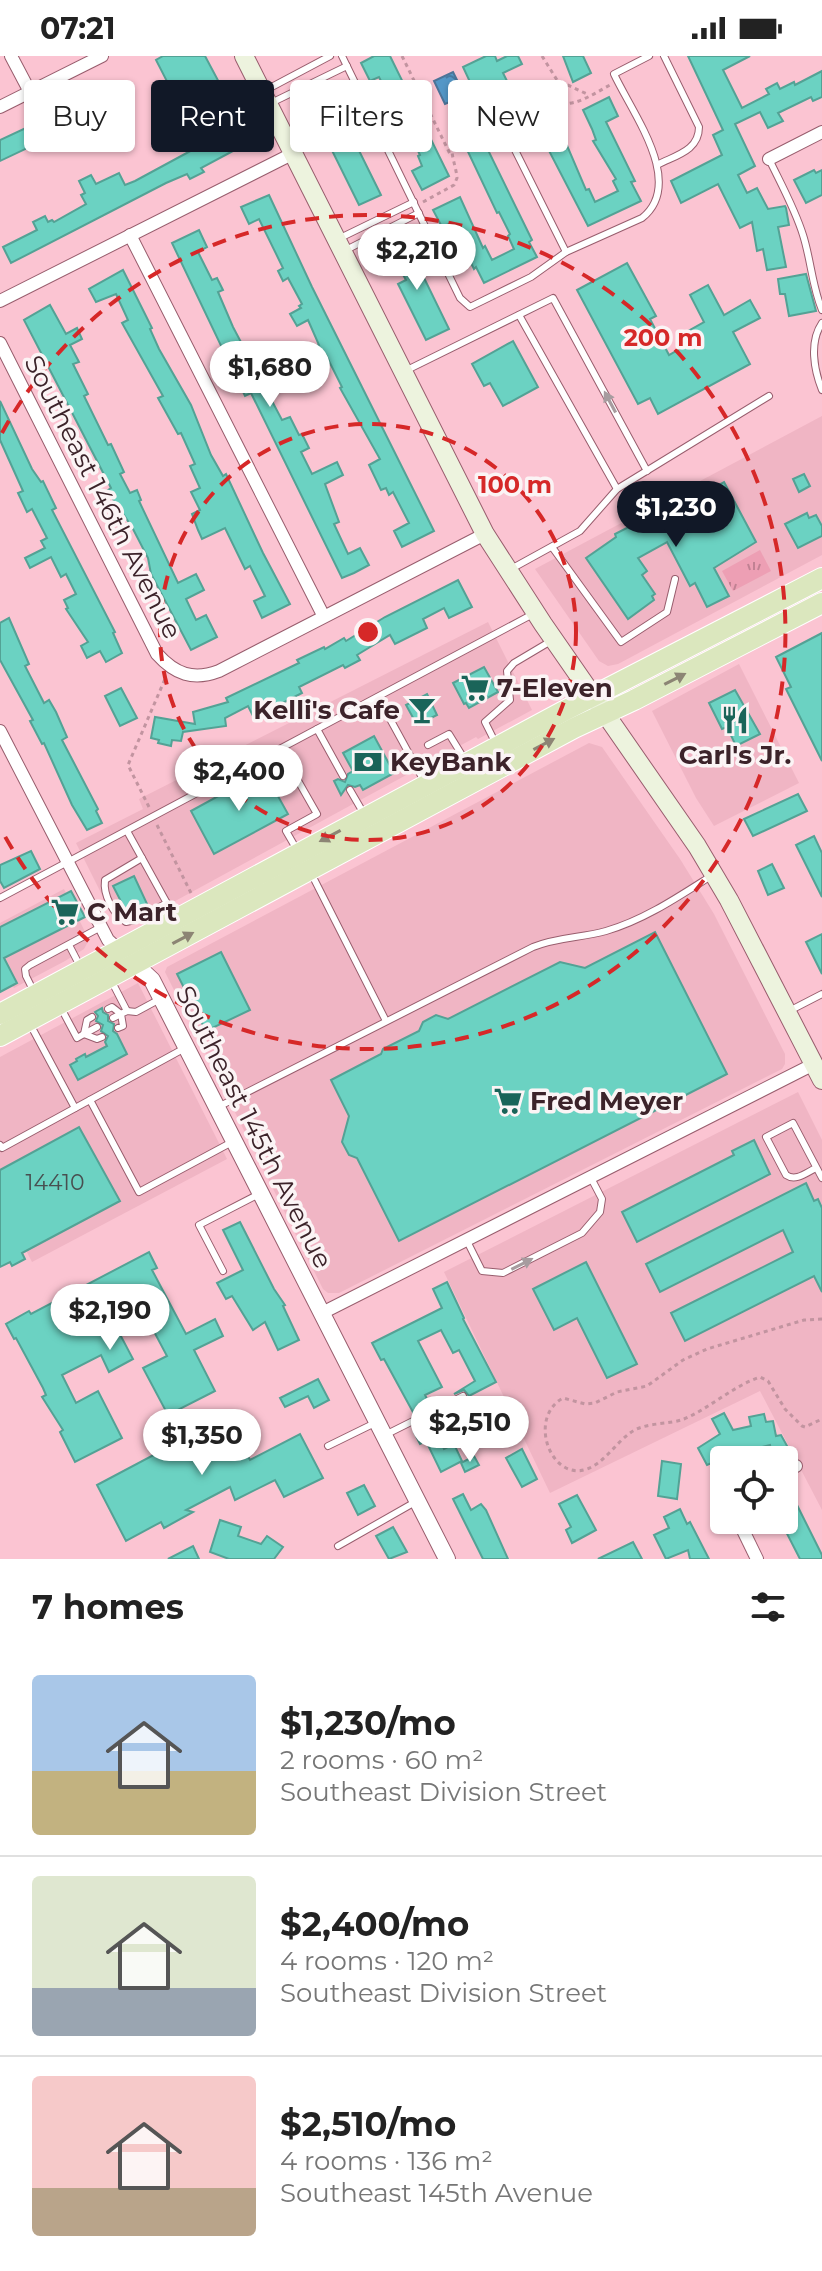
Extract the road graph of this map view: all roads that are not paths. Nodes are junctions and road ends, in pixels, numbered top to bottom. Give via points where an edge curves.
1 (11, 56) edge
2 (102, 56) edge
3 (244, 56) edge
4 (330, 56) edge
5 (342, 56) edge
6 (649, 56) edge
7 (664, 56) edge
8 (347, 66) junction
9 (54, 80) edge
10 (255, 80) edge
11 (24, 81) edge
12 (274, 92) edge
13 (274, 94) edge
14 (24, 95) edge
15 (0, 107) edge
16 (274, 118) edge
17 (822, 132) edge
18 (516, 152) edge
19 (292, 154) junction
20 (769, 159) joint
21 (659, 164) junction
22 (414, 202) junction
23 (419, 213) junction
24 (130, 235) junction
25 (338, 247) junction
26 (566, 252) junction
27 (0, 301) edge
28 (822, 310) edge
29 (519, 315) junction
30 (822, 323) edge
31 (0, 343) edge
32 (402, 372) junction
33 (822, 390) edge
34 (769, 396) dead end
35 (647, 471) junction
36 (617, 489) junction
37 (485, 534) junction
38 (552, 547) junction
39 (508, 571) junction
40 (822, 578) edge
41 (675, 579) dead end
42 (822, 603) edge
43 (536, 612) junction
44 (323, 615) junction
45 (554, 639) junction
46 (378, 697) junction
47 (600, 705) junction
48 (317, 729) junction
49 (0, 731) edge
50 (428, 745) dead end
51 (498, 747) junction
52 (280, 749) junction
53 (466, 764) junction
54 (343, 776) dead end
55 (426, 785) junction
56 (350, 790) dead end
57 (366, 817) junction
58 (127, 831) junction
59 (142, 858) junction
60 (304, 861) junction
61 (68, 863) junction
62 (714, 874) junction
63 (0, 898) edge
64 (171, 911) junction
65 (101, 927) junction
66 (69, 945) junction
67 (119, 950) junction
68 (135, 964) junction
69 (82, 970) junction
70 (109, 977) junction
71 (822, 994) edge
72 (35, 995) junction
73 (161, 999) junction
74 (59, 1005) junction
75 (108, 1009) dead end
76 (124, 1012) junction
77 (787, 1012) junction
78 (0, 1014) edge
79 (92, 1017) dead end
80 (113, 1018) dead end
81 (28, 1021) junction
82 (386, 1021) junction
83 (97, 1027) dead end
84 (118, 1028) dead end
85 (84, 1034) junction
86 (0, 1036) edge
87 (102, 1037) dead end
88 (186, 1047) junction
89 (818, 1072) edge
90 (90, 1100) junction
91 (75, 1108) junction
92 (217, 1108) junction
93 (234, 1141) junction
94 (0, 1145) edge
95 (816, 1168) junction
96 (591, 1178) junction
97 (822, 1178) edge
98 (261, 1193) junction
99 (466, 1239) junction
100 (223, 1271) dead end
101 (322, 1313) junction
102 (463, 1396) dead end
103 (380, 1429) junction
104 (328, 1446) dead end
105 (417, 1501) junction
106 (745, 1534) edge
107 (338, 1546) dead end
108 (447, 1559) edge
109 (757, 1559) edge

1 - 11 street
2 - 9 street
3 - 10 main road
4 - 12 lane
5 - 8 lane
6 - 21 lane via 614,74
7 - 21 lane via 699,127 699,138
8 - 13 lane
8 - 22 lane
14 - 15 street
16 - 19 main road
17 - 20 street
18 - 26 lane
19 - 24 street
19 - 25 main road
20 - 28 lane via 799,223
21 - 26 lane via 660,193 648,213
22 - 23 lane
22 - 25 lane
23 - 25 lane
23 - 26 lane via 460,298 470,307 531,277
24 - 27 street
24 - 44 street
25 - 32 main road
29 - 32 lane
35 -> 29 lane via 553,298
29 - 36 lane
30 - 33 lane via 814,360
31 - 44 street, Southeast 146th Avenue via 157,654 170,668 204,676
32 - 37 main road
34 - 35 lane
35 - 36 lane
36 - 38 lane via 580,531
37 - 39 main road
37 - 44 street
38 - 39 lane
38 - 41 lane via 621,642 667,612
39 - 43 main road
40 - 47 main road
47 -> 42 main road
43 - 45 main road
43 - 46 lane
45 - 47 main road
45 - 51 lane via 507,671 510,700 485,722
46 - 48 lane
46 - 55 lane
47 - 51 main road
60 -> 47 main road
47 - 62 main road
48 - 52 lane
48 - 54 lane
49 - 61 street, Southeast 145th Avenue
50 - 53 lane via 449,734
51 - 53 main road
52 - 58 lane
52 - 60 lane via 317,814 286,831
53 - 55 main road
55 - 57 main road
56 - 57 lane
57 -> 60 main road
58 - 59 lane
58 - 61 lane
59 - 64 lane
59 - 64 lane via 105,880 104,890 126,922
60 - 64 main road via 198,907
68 -> 60 main road
60 - 82 lane
61 - 63 lane
61 - 65 street, Southeast 145th Avenue
62 - 77 main road
62 - 82 lane via 626,924 533,947
64 - 67 main road
65 - 66 lane
65 - 67 street, Southeast 145th Avenue
66 - 69 lane
66 - 72 lane via 25,969
67 - 68 street, Southeast 145th Avenue
67 - 69 main road
68 - 70 main road
68 - 73 street, Southeast 145th Avenue via 152,980
69 - 72 main road
70 - 74 main road
70 - 76 lane
71 - 77 lane
72 - 78 main road
73 - 76 lane
73 - 88 street, Southeast 145th Avenue
74 - 81 main road
74 - 85 lane via 77,1038
75 - 76 lane
76 - 80 lane
76 - 84 lane
77 - 89 main road
79 - 85 lane
81 - 86 main road
81 - 91 lane
82 - 92 lane
83 - 85 lane
85 - 87 lane
88 - 90 lane
88 - 92 street, Southeast 145th Avenue
89 - 96 street
90 - 91 lane
90 - 93 lane via 139,1192
91 - 94 lane
92 - 93 street, Southeast 145th Avenue
93 - 98 street, Southeast 145th Avenue
95 - 95 lane via 793,1123 766,1137 790,1178
95 - 97 lane
96 - 99 street
99 -> 96 lane via 482,1271 503,1273 593,1223 602,1199
98 - 100 lane via 199,1225
98 - 101 street, Southeast 145th Avenue
99 - 101 street
101 - 103 street, Southeast 145th Avenue
102 - 103 lane
103 - 104 lane
103 - 105 street, Southeast 145th Avenue
105 - 107 lane
105 - 108 street, Southeast 145th Avenue
106 - 109 street

